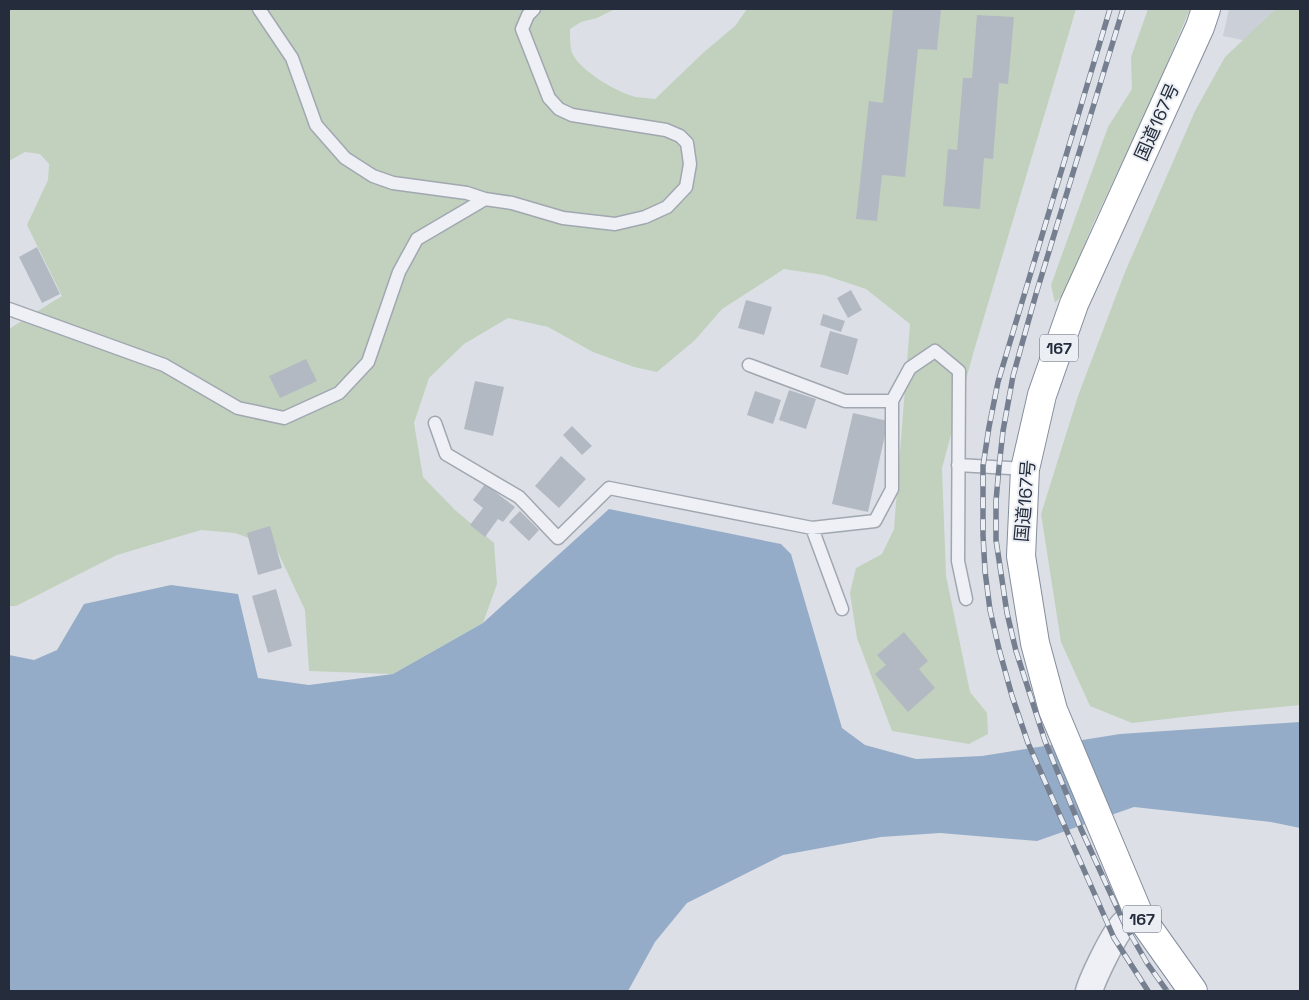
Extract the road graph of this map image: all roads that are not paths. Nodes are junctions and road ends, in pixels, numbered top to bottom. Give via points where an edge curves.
1 (259, 9) edge
2 (534, 9) edge
3 (1206, 9) edge
4 (485, 199) junction
5 (9, 309) edge
6 (748, 365) dead end
7 (892, 401) junction
8 (435, 423) dead end
9 (958, 465) junction
10 (1025, 468) junction
11 (812, 528) junction
12 (966, 598) dead end
13 (842, 609) dead end
14 (1139, 915) junction
15 (1089, 991) edge
16 (1192, 991) edge

1 - 4 lane via 292,58 316,125 345,158 373,176 393,183 467,193
2 - 4 lane via 522,30 549,98 558,109 572,115 666,130 680,136 687,143 690,164 686,187 667,207 645,217 615,224 563,218 512,203
3 - 10 highway, 国道167号 / 167 via 1074,304 1042,395
4 - 5 lane via 417,239 399,272 368,362 339,393 284,418 238,408 164,365
6 - 7 lane via 845,401
7 - 9 lane via 910,368 935,351 959,371
7 - 11 lane via 892,489 875,521
8 - 11 lane via 446,454 519,498 558,538 609,488
9 - 10 lane
9 - 12 lane via 958,561
10 - 14 highway, 国道167号 / 167 via 1021,556 1035,643 1053,710
11 - 13 lane
14 - 15 street via 1124,924 1114,938
14 - 16 highway, 国道167号 / 167

